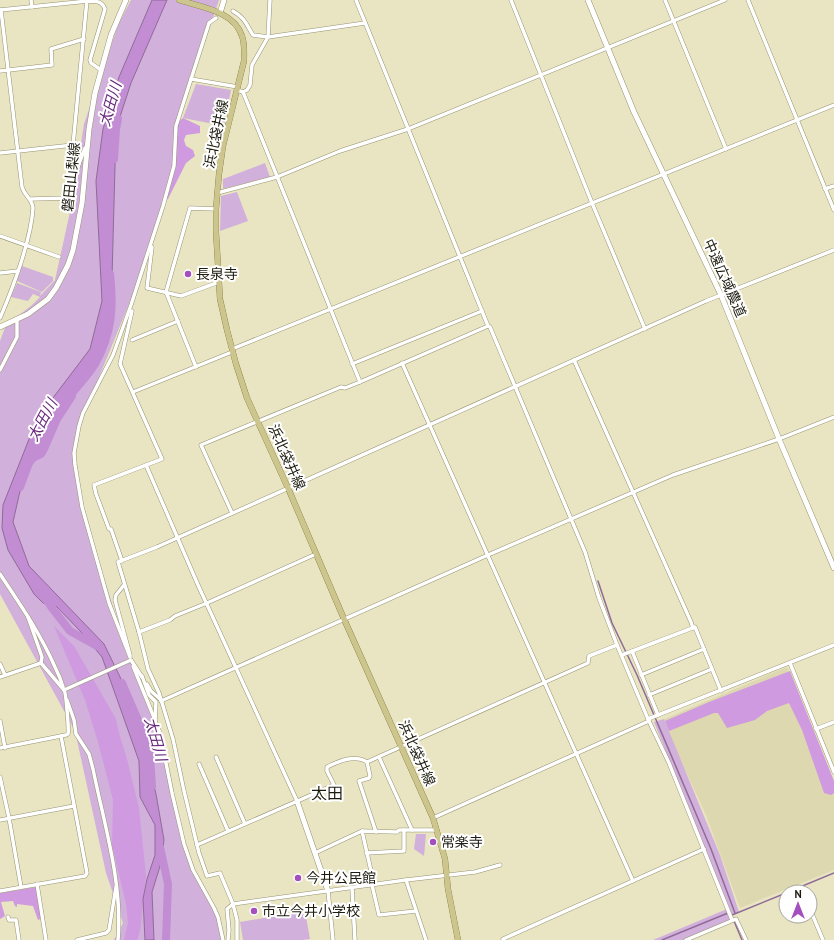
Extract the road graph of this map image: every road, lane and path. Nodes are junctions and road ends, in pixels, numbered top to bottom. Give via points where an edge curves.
1 (31, 0) edge
2 (88, 0) edge
3 (126, 0) edge
4 (179, 0) edge
5 (224, 0) edge
6 (270, 0) edge
7 (356, 0) edge
8 (511, 0) edge
9 (588, 0) edge
10 (666, 0) edge
11 (725, 0) edge
12 (748, 0) edge
13 (32, 7) junction
14 (1, 10) edge
15 (233, 11) dead end
16 (220, 13) junction
17 (216, 18) dead end
18 (674, 21) junction
19 (365, 23) junction
20 (268, 36) junction
21 (84, 39) junction
22 (608, 48) junction
23 (7, 70) junction
24 (101, 70) junction
25 (0, 71) edge
26 (540, 75) junction
27 (191, 78) junction
28 (239, 90) junction
29 (834, 105) edge
30 (797, 120) junction
31 (408, 129) junction
32 (87, 143) junction
33 (726, 149) junction
34 (17, 151) junction
35 (0, 153) edge
36 (664, 174) junction
37 (277, 177) junction
38 (834, 186) edge
39 (826, 189) junction
40 (217, 193) junction
41 (30, 199) junction
42 (592, 203) junction
43 (216, 209) junction
44 (834, 210) edge
45 (0, 236) edge
46 (153, 238) junction
47 (26, 245) junction
48 (834, 250) edge
49 (460, 256) junction
50 (60, 257) dead end
51 (18, 271) junction
52 (0, 273) edge
53 (219, 282) junction
54 (166, 292) junction
55 (721, 295) junction
56 (0, 306) edge
57 (131, 306) junction
58 (5, 307) junction
59 (330, 309) junction
60 (482, 311) junction
61 (0, 318) edge
62 (17, 320) junction
63 (178, 321) junction
64 (488, 326) junction
65 (0, 328) edge
66 (645, 329) junction
67 (132, 340) dead end
68 (232, 350) junction
69 (574, 360) junction
70 (402, 363) junction
71 (352, 364) junction
72 (196, 366) junction
73 (0, 370) edge
74 (360, 382) junction
75 (514, 386) junction
76 (133, 392) junction
77 (834, 417) edge
78 (258, 422) junction
79 (430, 424) junction
80 (779, 439) junction
81 (146, 465) junction
82 (288, 488) junction
83 (633, 492) junction
84 (232, 513) junction
85 (571, 519) junction
86 (178, 536) junction
87 (316, 554) junction
88 (488, 555) junction
89 (122, 561) junction
90 (834, 566) edge
91 (0, 574) edge
92 (124, 585) junction
93 (207, 603) junction
94 (28, 616) junction
95 (344, 619) junction
96 (693, 628) junction
97 (139, 632) junction
98 (834, 644) edge
99 (617, 646) junction
100 (704, 649) junction
101 (632, 651) junction
102 (622, 655) junction
103 (130, 661) junction
104 (41, 663) junction
105 (790, 663) junction
106 (0, 664) edge
107 (236, 668) junction
108 (712, 669) junction
109 (5, 675) junction
110 (641, 675) junction
111 (142, 676) junction
112 (0, 677) edge
113 (545, 682) junction
114 (64, 688) junction
115 (721, 691) junction
116 (649, 695) junction
117 (67, 700) junction
118 (162, 701) junction
119 (658, 715) junction
120 (649, 720) junction
121 (0, 721) edge
122 (155, 721) junction
123 (834, 722) edge
124 (816, 729) junction
125 (62, 736) junction
126 (401, 747) junction
127 (0, 748) edge
128 (5, 748) junction
129 (577, 754) junction
130 (216, 757) dead end
131 (379, 757) junction
132 (367, 762) junction
133 (199, 764) dead end
134 (834, 772) edge
135 (0, 777) edge
136 (297, 801) junction
137 (74, 806) junction
138 (9, 818) junction
139 (433, 818) junction
140 (0, 820) edge
141 (245, 824) junction
142 (404, 830) junction
143 (412, 830) junction
144 (437, 830) junction
145 (228, 831) junction
146 (362, 832) junction
147 (376, 832) junction
148 (197, 845) junction
149 (704, 850) junction
150 (315, 853) junction
151 (366, 853) junction
152 (500, 865) dead end
153 (446, 875) junction
154 (406, 880) junction
155 (633, 881) junction
156 (37, 884) junction
157 (373, 885) junction
158 (21, 887) junction
159 (117, 887) junction
160 (352, 888) junction
161 (0, 891) edge
162 (328, 892) junction
163 (233, 904) junction
164 (416, 910) junction
165 (8, 918) dead end
166 (732, 920) junction
167 (816, 924) edge
168 (19, 940) edge
169 (46, 940) edge
170 (78, 940) edge
171 (118, 940) edge
172 (223, 940) edge
173 (228, 940) edge
174 (237, 940) edge
175 (333, 940) edge
176 (355, 940) edge
177 (426, 940) edge
178 (458, 940) edge
179 (504, 940) edge
180 (686, 940) edge
181 (746, 940) edge
182 (823, 940) edge

1 - 13 street
2 - 13 street
2 - 21 street
2 - 24 street via 98,1 105,9 90,58 91,63
3 - 24 street, 磐田山梨線 via 111,35
4 - 16 main road, 浜北袋井線
5 - 16 street
6 - 20 street
7 - 19 street
8 - 26 street
9 - 22 street, 中遠広域農道
10 - 18 street
11 - 18 street
12 - 30 street
13 - 14 street
14 - 23 street
15 - 20 street via 247,23 253,35
16 - 28 main road, 浜北袋井線 via 238,27 245,47
17 - 27 street via 209,23
18 - 22 street
18 - 33 street
19 - 20 street
19 - 31 street
20 - 28 street via 252,65 250,85 247,90
21 - 23 street via 51,49 52,65
21 - 34 street via 73,145
22 - 26 street
22 - 36 street, 中遠広域農道 via 634,112
23 - 25 street
23 - 34 street
24 - 32 street, 磐田山梨線
26 - 31 street
26 - 42 street
27 - 28 street
27 - 46 street via 176,126 174,166
28 - 37 street
28 - 40 main road, 浜北袋井線 via 223,146
29 - 30 street
30 - 33 street
30 - 39 street
31 - 37 street via 340,151
31 - 49 street
32 - 41 street via 69,198
32 - 62 street, 磐田山梨線 via 82,203 68,265 48,299
33 - 36 street
34 - 35 street
34 - 41 street via 22,187
36 - 42 street
36 - 55 street, 中遠広域農道
37 - 40 street
37 - 59 street
38 - 39 street
39 - 44 street
40 - 43 main road, 浜北袋井線
41 - 47 street via 33,214
42 - 49 street
42 - 66 street
43 - 53 main road, 浜北袋井線
43 - 54 street via 190,208
45 - 47 street
46 - 54 street via 147,288
46 - 57 street
47 - 50 street
47 - 51 street
48 - 55 street
49 - 59 street
49 - 60 street
51 - 52 street
51 - 58 street
53 - 54 street via 181,296
53 - 68 main road, 浜北袋井線 via 220,299
54 - 63 street
55 - 66 street
55 - 80 street, 中遠広域農道
56 - 58 street
57 - 76 street via 120,364
57 - 103 street via 113,355 83,413 74,453 82,507 109,603
58 - 61 street
59 - 68 street
59 - 71 street
60 - 64 street
60 - 71 street
62 - 65 street, 磐田山梨線
62 - 73 street via 17,337
63 - 67 street
63 - 72 street
64 - 70 street
64 - 75 street
66 - 69 street
68 - 72 street
68 - 78 main road, 浜北袋井線 via 247,398
69 - 75 street
69 - 83 street
70 - 74 street
70 - 79 street
71 - 74 street
72 - 76 street
74 - 78 street via 341,387
75 - 79 street
75 - 85 street
76 - 81 street via 162,458
77 - 80 street
78 - 82 main road, 浜北袋井線
78 - 84 street via 201,445
79 - 82 street
79 - 88 street
80 - 83 street via 673,475
80 - 90 street, 中遠広域農道
81 - 86 street
81 - 89 street via 94,485
82 - 84 street
82 - 87 main road, 浜北袋井線
83 - 85 street
83 - 96 street
84 - 86 street
85 - 88 street
85 - 99 street
86 - 89 street
86 - 93 street
87 - 93 street
87 - 95 main road, 浜北袋井線
88 - 95 street
88 - 113 street
89 - 92 street via 118,562
91 - 94 street
92 - 97 street
92 - 103 street via 115,600
93 - 97 street
93 - 107 street
94 - 104 street via 42,657
94 - 114 street via 50,655
95 - 107 street
95 - 126 main road, 浜北袋井線
96 - 100 street via 695,627
96 - 101 street
97 - 118 street via 148,669
98 - 105 street
99 - 102 street
99 - 113 street via 589,656 588,663
100 - 108 street
100 - 110 street
101 - 102 street
101 - 110 street
102 - 120 street
103 - 111 street
103 - 114 street
103 - 122 street
104 - 109 street
104 - 114 street
105 - 115 street
105 - 124 street
106 - 109 street
107 - 118 street
107 - 136 street
108 - 115 street
108 - 116 street
109 - 112 street
110 - 116 street
111 - 118 street via 151,692
111 - 122 street via 149,695 156,702
113 - 126 street
113 - 129 street
114 - 117 street
115 - 119 street
116 - 119 street
117 - 125 street via 69,732
117 - 159 street via 76,734 89,754
118 - 148 street
119 - 120 street
120 - 129 street
120 - 149 street
121 - 128 street
122 - 172 street via 160,733 188,857 216,912
123 - 124 street
124 - 134 street
125 - 128 street
125 - 137 street
126 - 131 street
126 - 139 main road, 浜北袋井線
127 - 128 street
129 - 139 street
129 - 155 street
130 - 141 street
131 - 132 street
131 - 143 street
132 - 136 street via 362,759 342,760 327,767 334,785
132 - 147 street via 370,776 359,781
133 - 145 street
135 - 138 street
136 - 141 street
136 - 150 street
137 - 138 street
137 - 156 street via 87,873 85,876
138 - 140 street
138 - 158 street
139 - 144 main road, 浜北袋井線
141 - 145 street
142 - 143 street
142 - 147 street
142 - 151 street via 404,851
143 - 144 street
144 - 153 main road, 浜北袋井線
145 - 148 street
146 - 147 street
146 - 150 street
146 - 151 street
148 - 163 street via 207,876 220,874
149 - 155 street
149 - 166 street
150 - 162 street
151 - 157 street
152 - 153 street via 475,872
153 - 154 street
153 - 178 main road, 浜北袋井線
154 - 157 street
154 - 164 street
155 - 179 street
156 - 158 street
156 - 169 street
157 - 160 street
157 - 164 street via 379,915
158 - 161 street
159 - 170 street via 109,930
159 - 171 street
160 - 162 street
160 - 176 street
162 - 163 street
162 - 175 street
163 - 173 street via 227,909
163 - 174 street via 237,920
164 - 177 street
165 - 168 street via 16,920
166 - 180 street
166 - 181 street via 736,918
167 - 182 street

